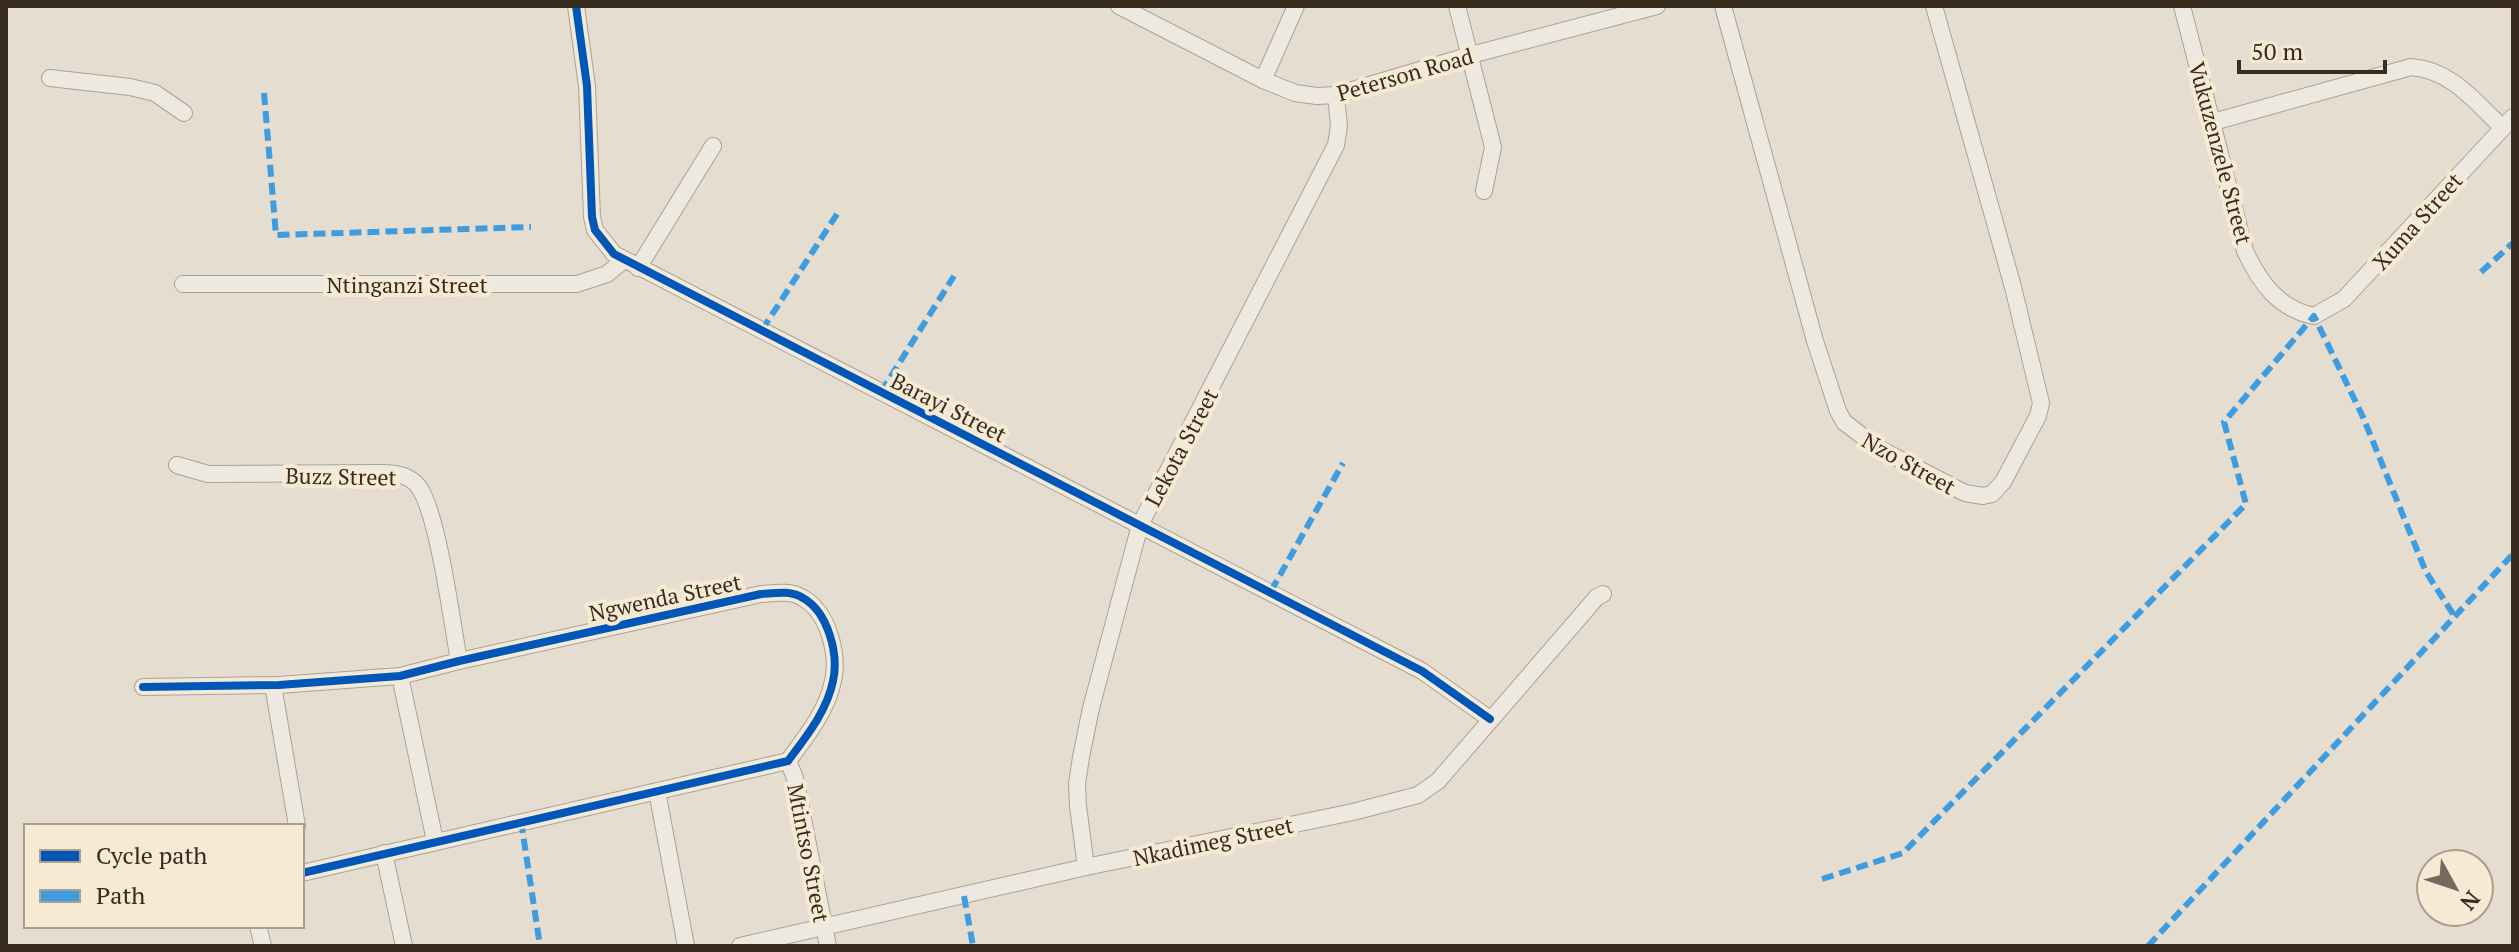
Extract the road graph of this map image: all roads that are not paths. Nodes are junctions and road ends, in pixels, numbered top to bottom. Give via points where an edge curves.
1 (576, 6) edge
2 (1119, 6) edge
3 (1296, 6) edge
4 (1457, 6) edge
5 (1657, 6) edge
6 (1723, 6) edge
7 (1934, 6) edge
8 (2182, 6) edge
9 (1471, 55) junction
10 (50, 78) dead end
11 (1263, 80) junction
12 (1336, 95) junction
13 (184, 113) dead end
14 (2213, 122) junction
15 (2508, 122) edge
16 (713, 146) dead end
17 (1484, 191) dead end
18 (631, 264) junction
19 (183, 284) dead end
20 (2314, 316) joint
21 (177, 465) dead end
22 (1140, 525) junction
23 (1603, 594) dead end
24 (459, 661) junction
25 (400, 676) junction
26 (273, 685) junction
27 (143, 687) dead end
28 (1490, 719) junction
29 (788, 761) junction
30 (657, 791) junction
31 (297, 824) edge
32 (435, 841) junction
33 (384, 853) junction
34 (1086, 867) junction
35 (304, 873) edge
36 (824, 928) junction
37 (404, 946) edge
38 (686, 946) edge
39 (740, 946) edge
40 (828, 946) edge

1 - 18 street, Barayi Street via 587,86 592,217 605,244
2 - 11 street, Peterson Road
3 - 11 street
4 - 9 street
5 - 9 street, Peterson Road
6 - 7 street, Nzo Street via 1838,411 1853,432 1878,448 1965,493 1983,496 2003,482 2041,403
8 - 14 street, Vukuzenzele Street
9 - 12 street, Peterson Road
9 - 17 street via 1493,147
10 - 13 street via 155,93
11 - 12 street, Peterson Road via 1295,93
12 - 22 street, Lekota Street via 1336,145
14 - 15 street via 2411,67 2436,70
14 - 20 street, Vukuzenzele Street via 2245,251 2257,276 2288,308
15 - 20 street, Xuma Street via 2359,285
16 - 18 street
18 - 19 street, Ntinganzi Street via 577,284
18 - 22 street, Barayi Street
21 - 24 street, Buzz Street via 208,474 385,473 410,478 429,508
22 - 28 street, Barayi Street via 1422,671
22 - 34 street, Lekota Street via 1081,757 1077,784
23 - 28 street, Nkadimeg Street
24 - 25 street, Ngwenda Street
24 - 29 street, Ngwenda Street via 788,592 805,598 827,627 834,680 811,731
25 - 26 street, Ngwenda Street
25 - 32 street
26 - 27 street, Ngwenda Street
26 - 31 street
28 - 34 street, Nkadimeg Street via 1438,781 1418,795
29 - 30 street
29 - 36 street, Mtintso Street
30 - 32 street
30 - 38 street
32 - 33 street
33 - 35 street
33 - 37 street
34 - 36 street, Nkadimeg Street
36 - 39 street, Nkadimeg Street
36 - 40 street, Mtintso Street

